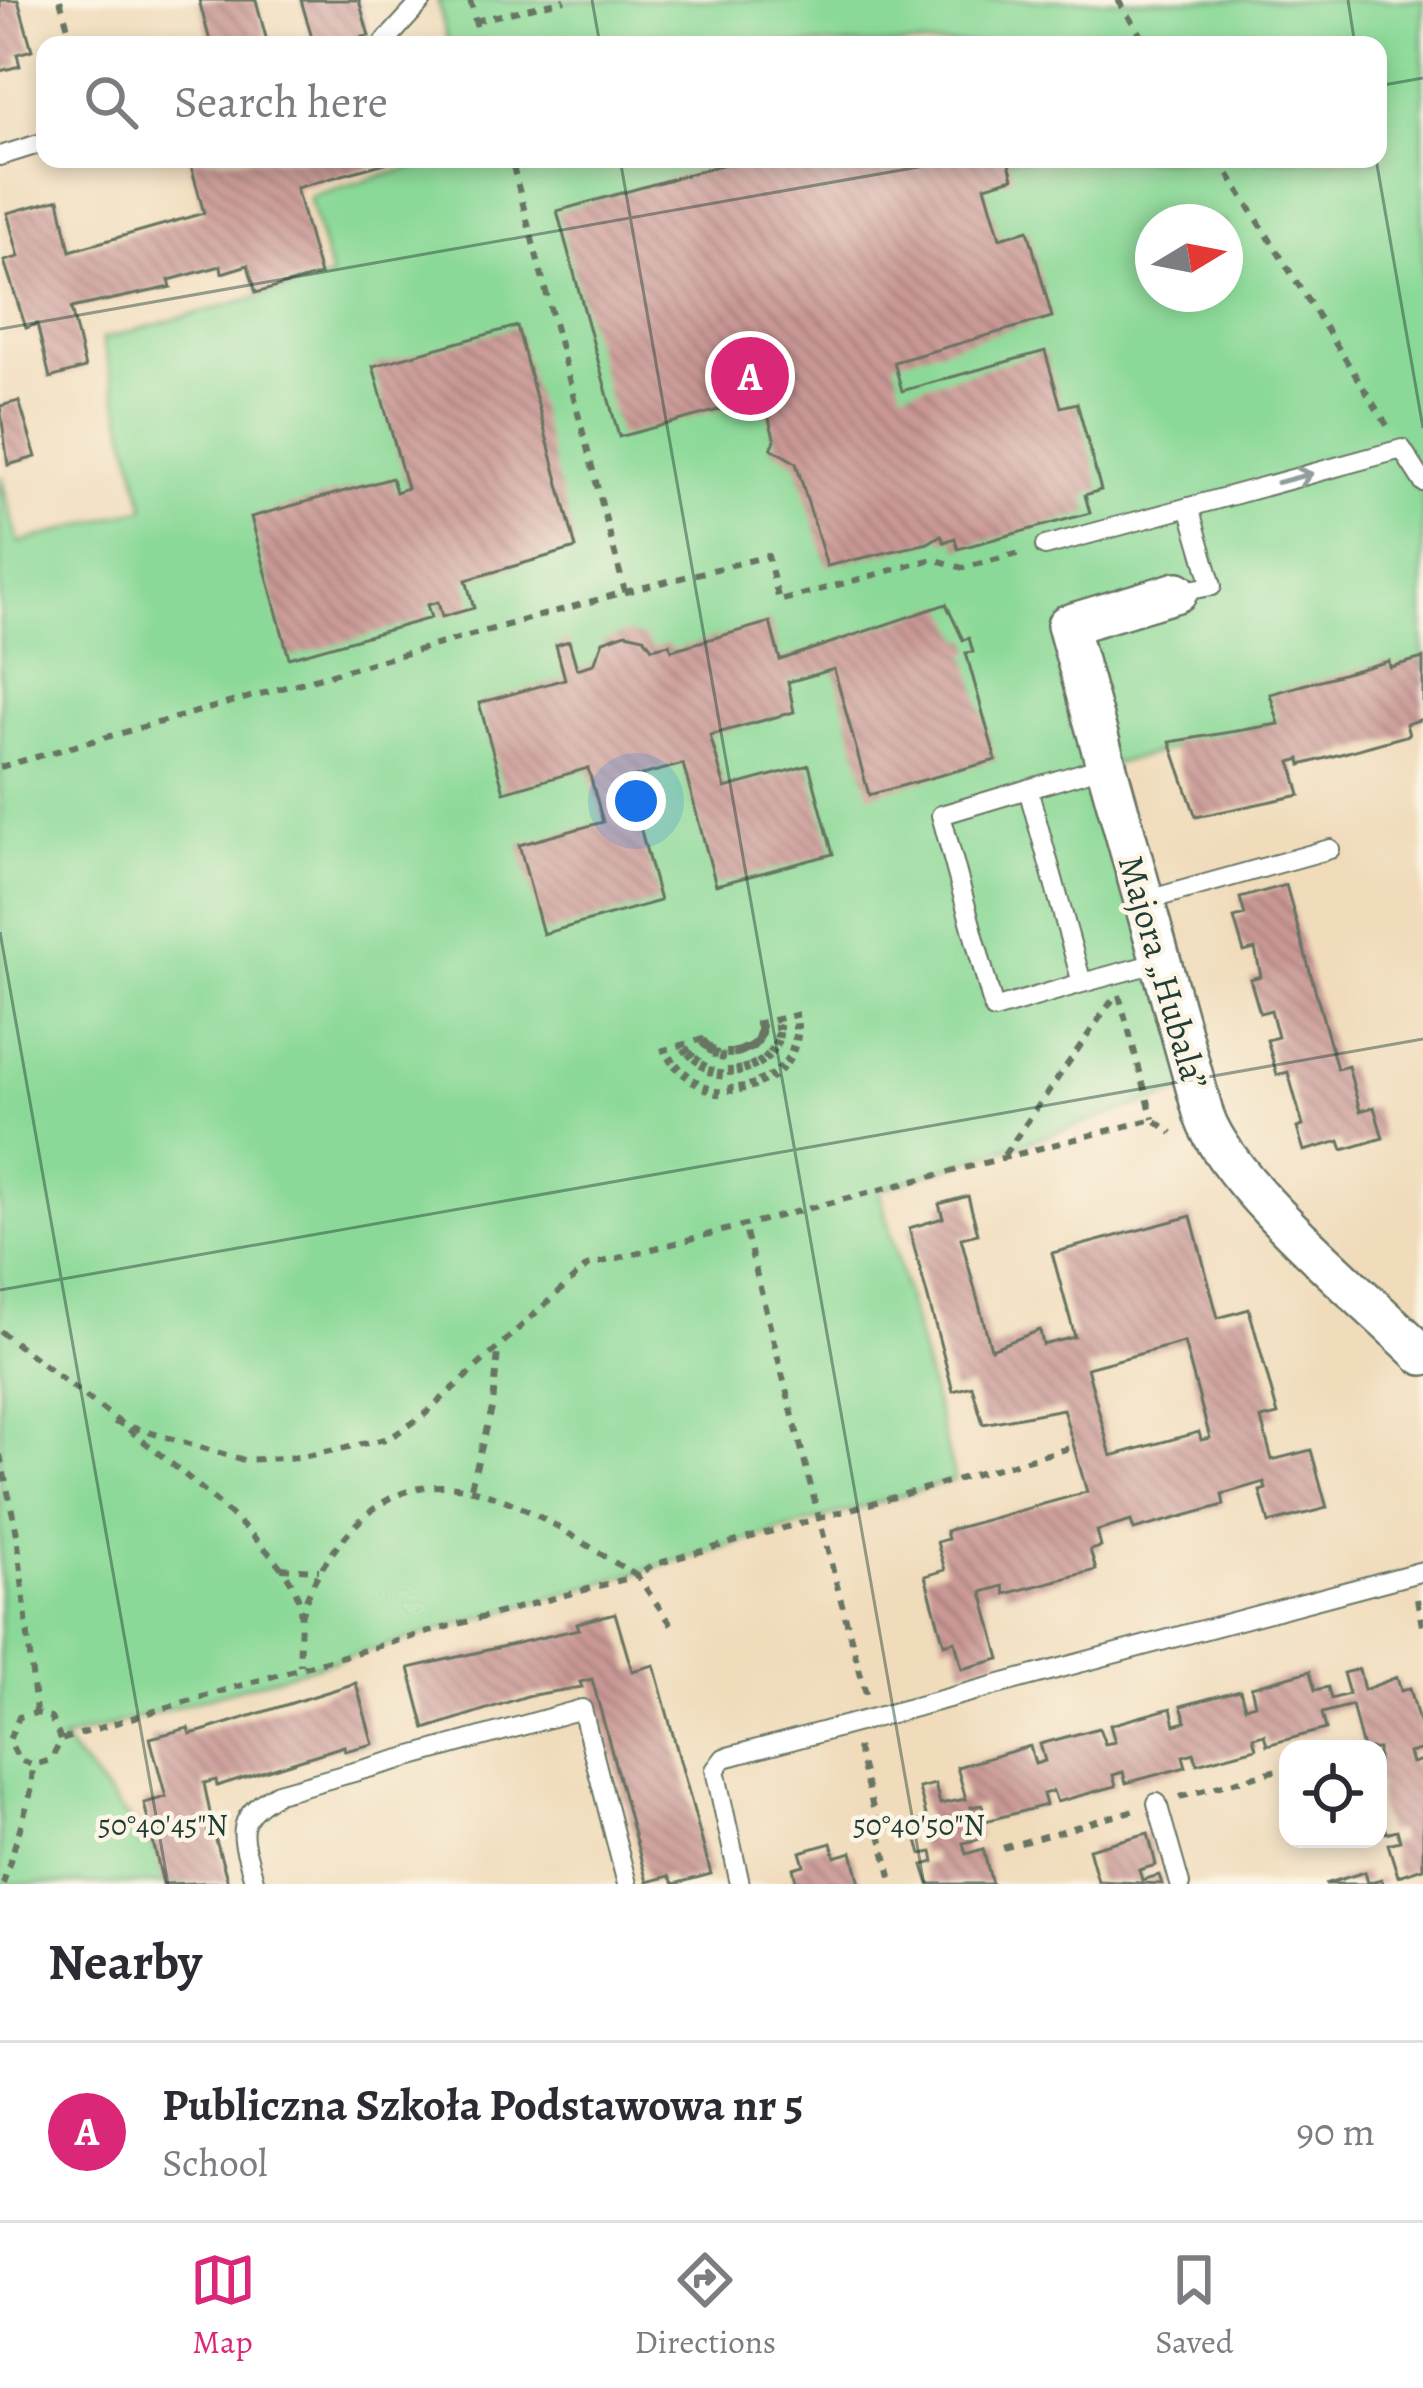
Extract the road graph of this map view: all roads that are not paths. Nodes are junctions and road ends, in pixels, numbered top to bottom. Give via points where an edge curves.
1 (423, 0) edge
2 (390, 36) edge
3 (36, 145) edge
4 (0, 156) edge
5 (1423, 482) edge
6 (1189, 507) junction
7 (1045, 546) road end
8 (1177, 592) joint
9 (1106, 766) junction
10 (1028, 789) junction
11 (1330, 849) dead end
12 (1144, 901) junction
13 (1160, 962) junction
14 (1082, 983) junction
15 (1423, 1355) edge
16 (1418, 1572) edge
17 (1157, 1803) road end
18 (255, 1884) edge
19 (627, 1884) edge
20 (740, 1884) edge
21 (1180, 1884) edge

1 - 2 lane
3 - 4 lane
6 -> 5 lane via 1402,449
6 - 7 lane
6 - 8 lane via 1212,586
8 - 9 street, Majora „Hubala” via 1067,625
9 - 10 lane
9 - 12 street, Majora „Hubala”
10 - 14 lane
10 - 14 lane via 941,815 994,1009
11 - 12 lane
12 - 13 street, Majora „Hubala”
13 - 14 lane
13 - 15 street, Majora „Hubala” via 1218,1147
16 - 20 lane via 724,1758 715,1770
17 - 21 lane
18 - 19 lane via 240,1828 278,1792 582,1709

